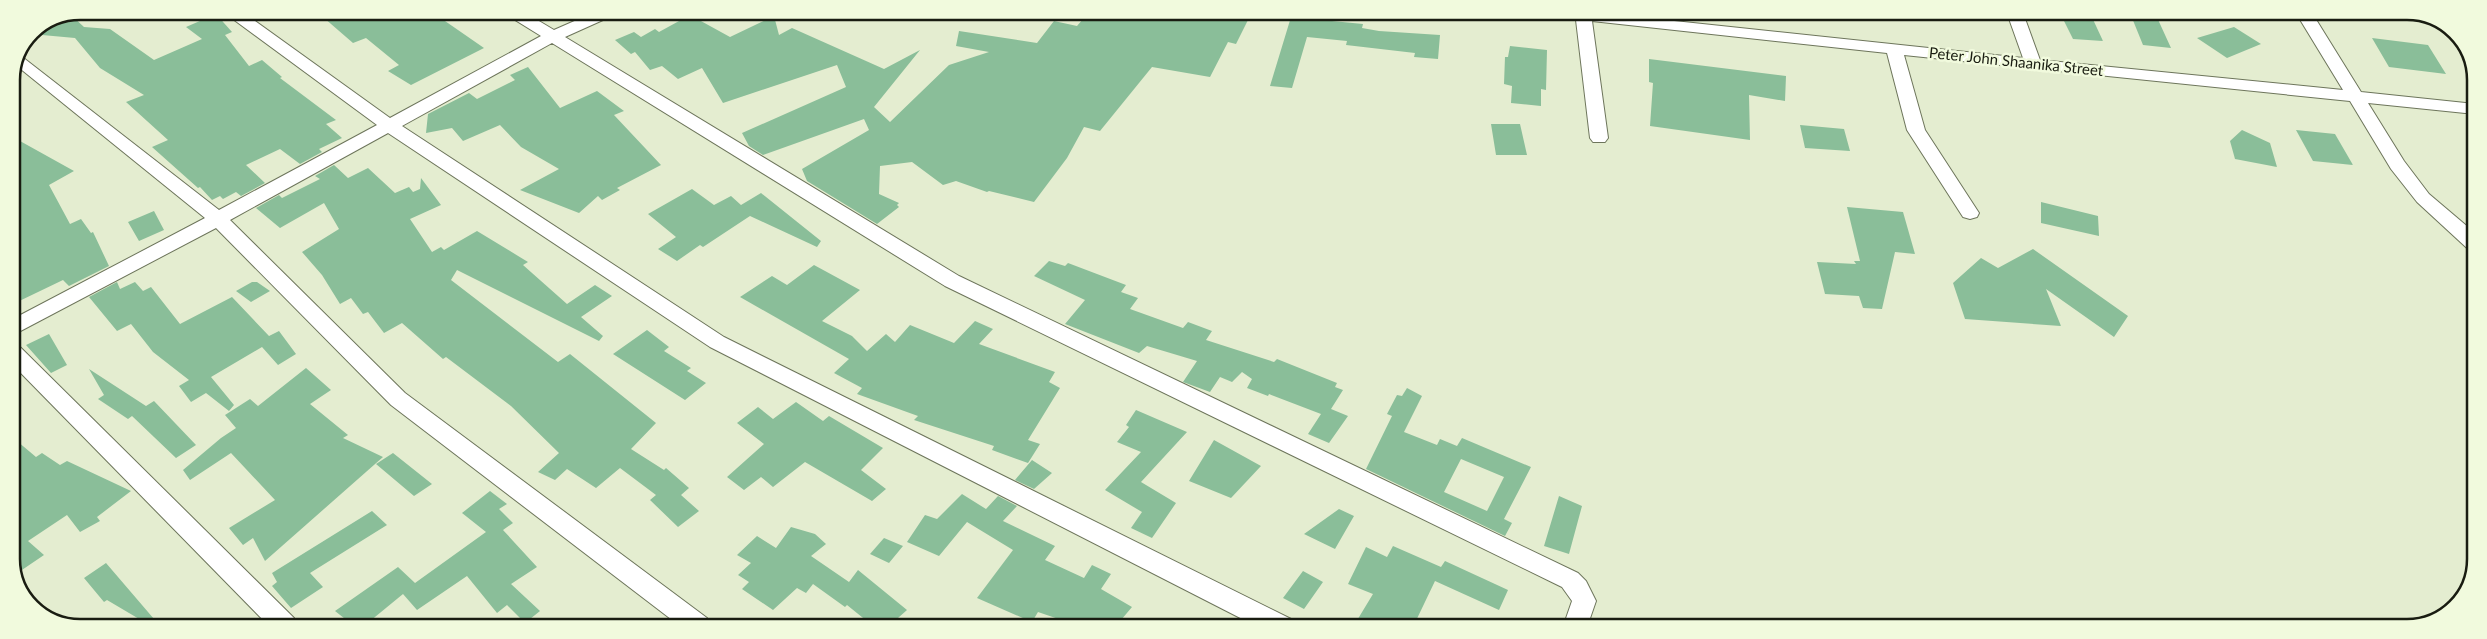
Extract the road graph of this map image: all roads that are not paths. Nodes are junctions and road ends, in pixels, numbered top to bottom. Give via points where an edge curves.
1 (242, 20) edge
2 (526, 20) edge
3 (590, 20) edge
4 (1585, 20) edge
5 (1637, 20) edge
6 (2017, 20) edge
7 (2308, 20) edge
8 (553, 36) junction
9 (1894, 49) junction
10 (23, 62) edge
11 (2033, 64) junction
12 (2352, 96) junction
13 (2467, 108) edge
14 (388, 125) junction
15 (1599, 138) dead end
16 (1970, 213) dead end
17 (218, 219) junction
18 (2467, 237) edge
19 (20, 324) edge
20 (20, 359) edge
21 (278, 619) edge
22 (689, 619) edge
23 (1266, 619) edge
24 (1578, 619) edge

1 - 14 street
2 - 8 street
3 - 8 street
4 - 15 street
5 - 9 street, Peter John Shaanika Street
6 - 11 street
7 - 12 street
8 - 14 street
8 - 24 street via 952,281 1570,580 1584,600
9 - 11 street, Peter John Shaanika Street
9 - 16 street via 1916,130
10 - 17 street
11 - 12 street, Peter John Shaanika Street
12 - 13 street, Peter John Shaanika Street
12 - 18 street via 2396,165 2423,198
14 - 17 street
14 - 23 street via 717,342
17 - 19 street
17 - 22 street via 398,399
20 - 21 street

